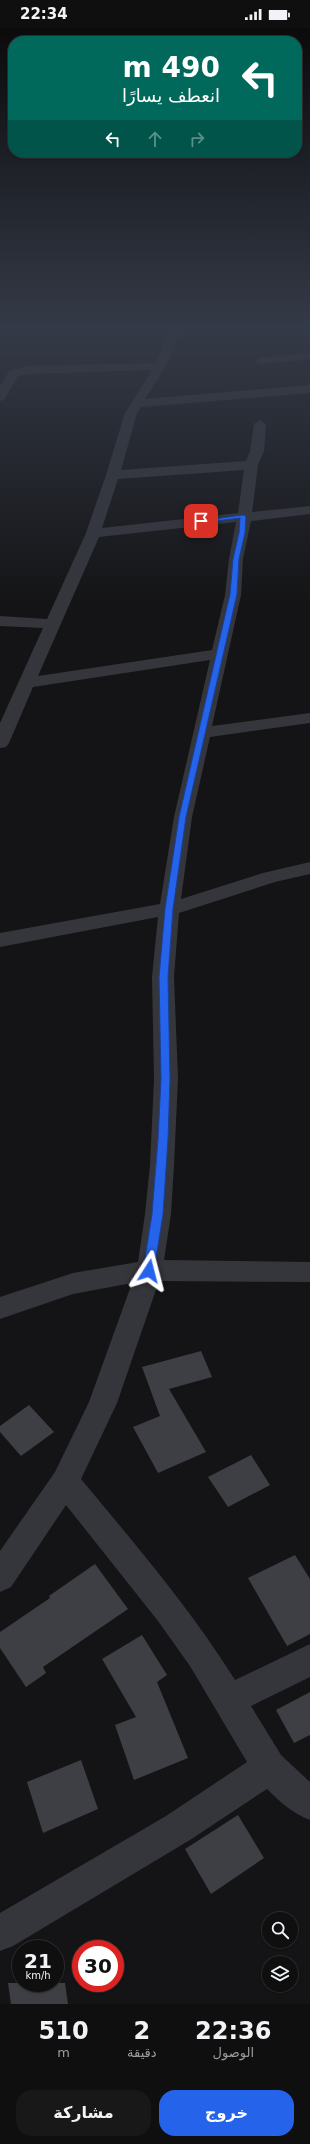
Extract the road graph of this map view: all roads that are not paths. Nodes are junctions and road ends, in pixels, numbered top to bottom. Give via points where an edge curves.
1 (128, 420) edge
2 (260, 424) dead end
3 (251, 465) junction
4 (113, 475) junction
5 (310, 510) edge
6 (243, 516) junction
7 (94, 533) junction
8 (0, 621) edge
9 (53, 624) junction
10 (220, 654) junction
11 (27, 683) junction
12 (310, 718) edge
13 (201, 733) junction
14 (0, 743) edge
15 (310, 868) edge
16 (169, 909) junction
17 (0, 940) edge
18 (149, 1271) junction
19 (310, 1272) edge
20 (0, 1308) edge
21 (65, 1482) junction
22 (0, 1576) edge
23 (310, 1660) edge
24 (228, 1700) junction
25 (269, 1767) junction
26 (305, 1794) edge
27 (0, 1933) edge

1 - 4 street
2 - 3 street via 257,451
3 - 4 street
3 - 6 street
4 - 7 street
5 - 6 street
6 - 7 street
6 - 10 street via 236,559 234,594
7 - 9 street
8 - 9 street
9 - 11 street
10 - 11 street
10 - 13 street
11 - 14 street
12 - 13 street
13 - 16 street via 182,817
15 - 16 street via 270,877
16 - 17 street
16 - 18 street via 163,977 166,1079 164,1133 158,1214
18 - 19 street
18 - 20 street via 51,1290
18 - 21 street via 103,1403
21 - 22 street
21 - 24 street via 169,1610 201,1655
23 - 24 street
24 - 25 street
25 - 26 street
25 - 27 street via 178,1828

